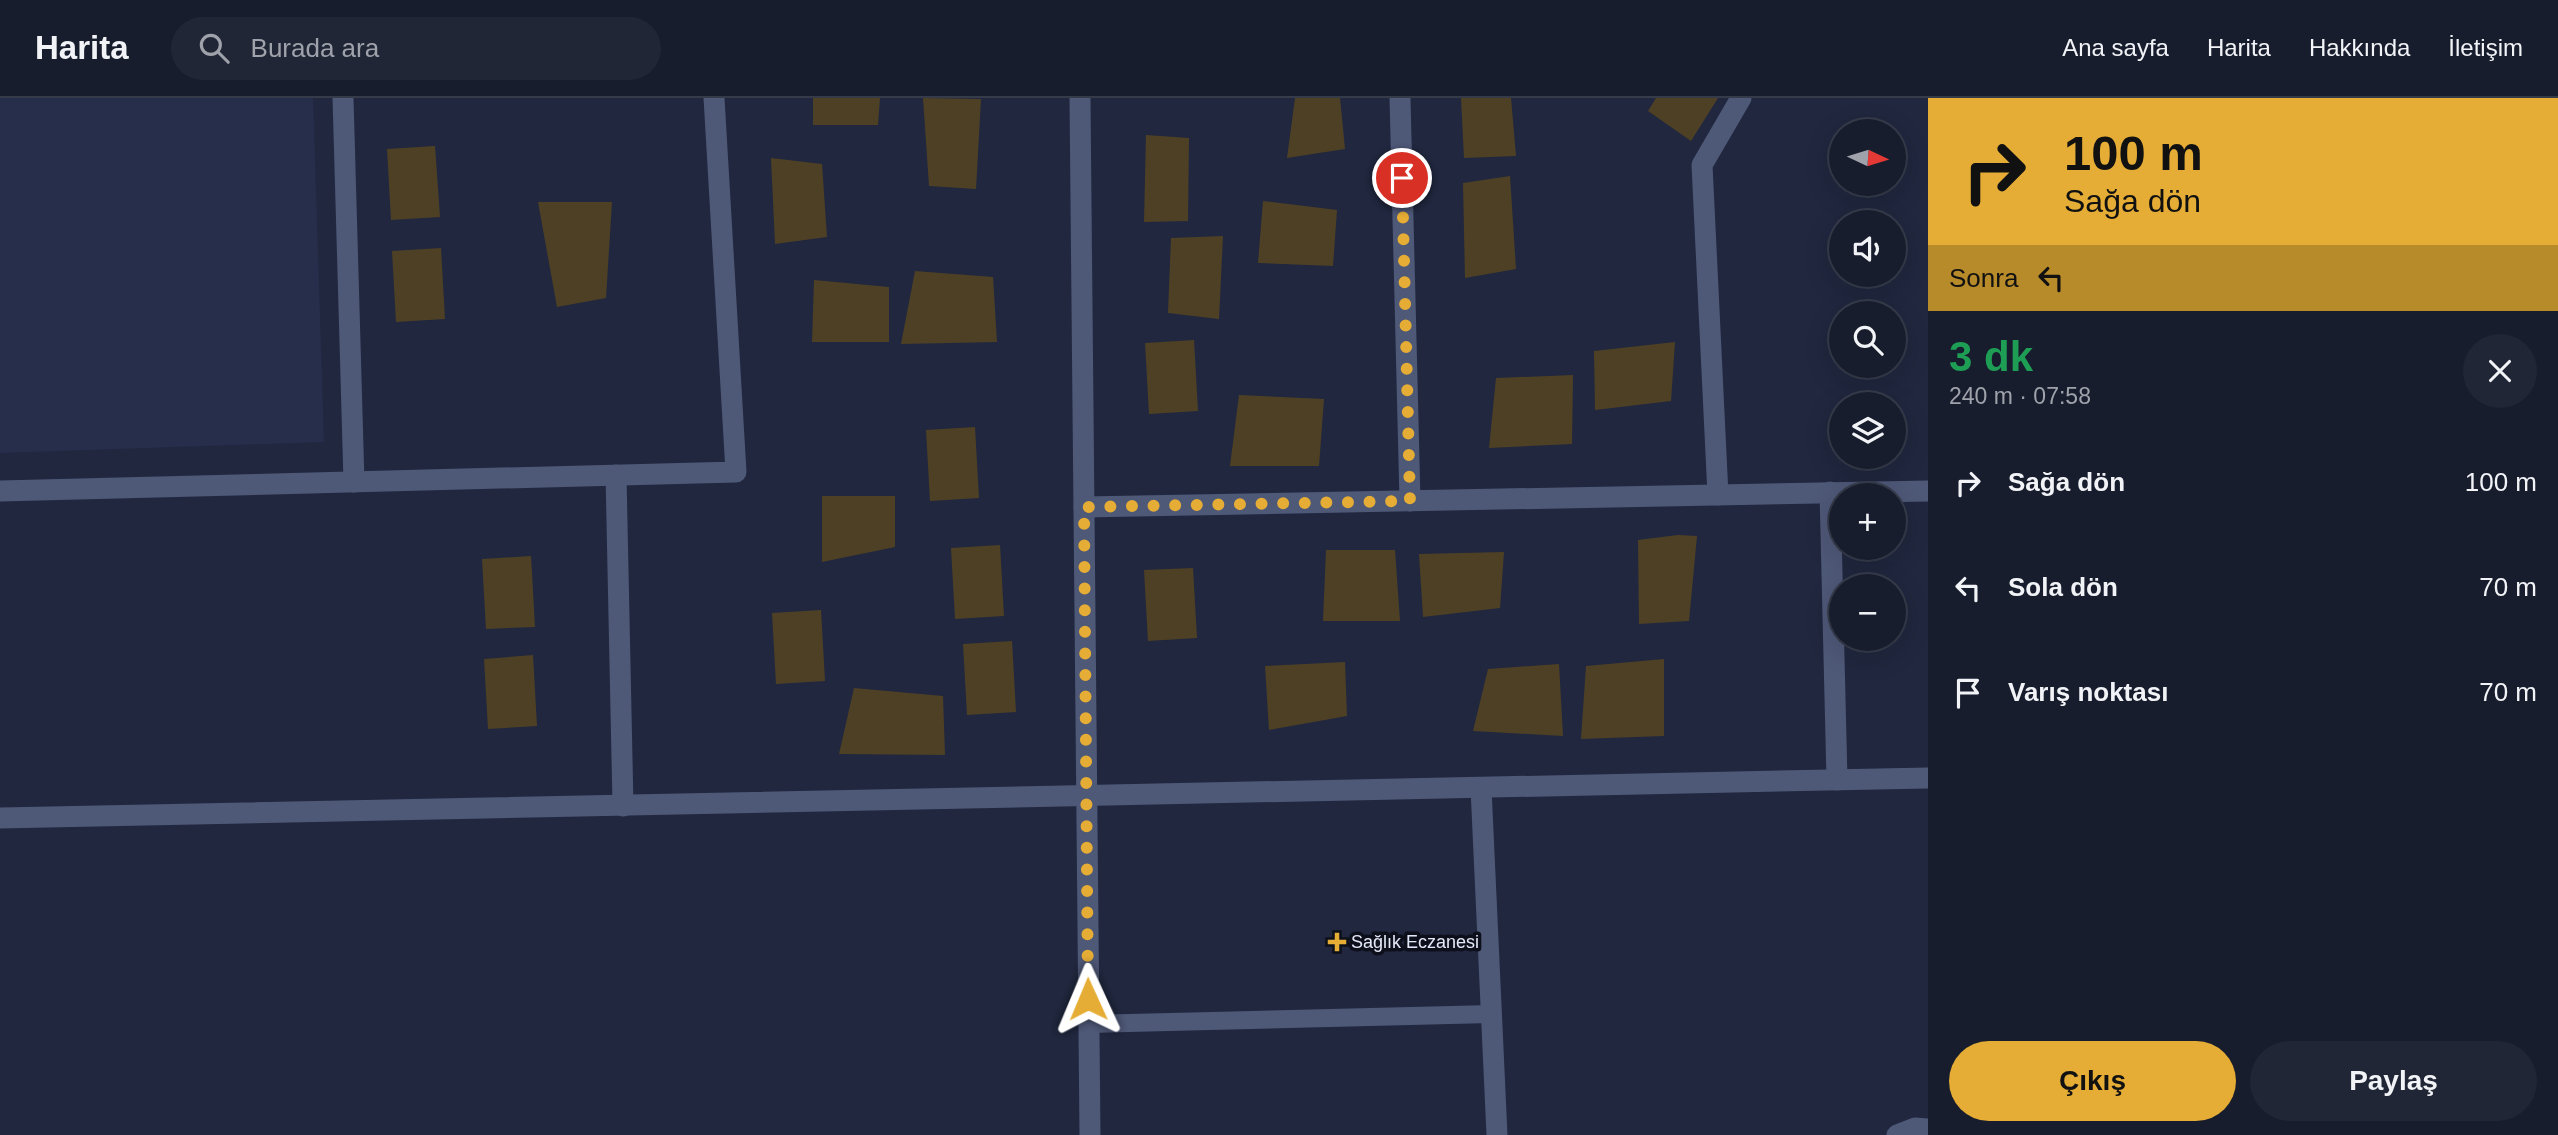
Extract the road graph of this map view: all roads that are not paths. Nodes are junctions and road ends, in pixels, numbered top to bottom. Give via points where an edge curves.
1 (343, 98) edge
2 (714, 98) edge
3 (1080, 98) edge
4 (1399, 98) edge
5 (1741, 98) edge
6 (616, 475) junction
7 (354, 482) junction
8 (0, 491) edge
9 (1906, 491) edge
10 (1928, 491) edge
11 (1829, 492) edge
12 (1718, 495) junction
13 (1410, 501) junction
14 (1084, 507) junction
15 (1832, 560) edge
16 (1928, 778) edge
17 (1837, 780) junction
18 (1481, 788) junction
19 (1087, 797) junction
20 (623, 806) junction
21 (0, 818) edge
22 (1492, 1014) junction
23 (1088, 1024) junction
24 (1928, 1129) edge
25 (1090, 1135) edge
26 (1497, 1135) edge
27 (1897, 1135) edge

1 - 7 street
2 - 6 street via 736,472
3 - 14 street
4 - 13 street
5 - 12 street via 1702,165
6 - 7 street
6 - 20 street
7 - 8 street
9 - 10 street
11 - 12 street
12 - 13 street
13 - 14 street
14 - 19 street
15 - 17 street
16 - 17 street
17 - 18 street
18 - 19 street
18 - 22 street
19 - 20 street
19 - 23 street
20 - 21 street
22 - 23 lane
22 - 26 street
23 - 25 street
24 - 27 street

